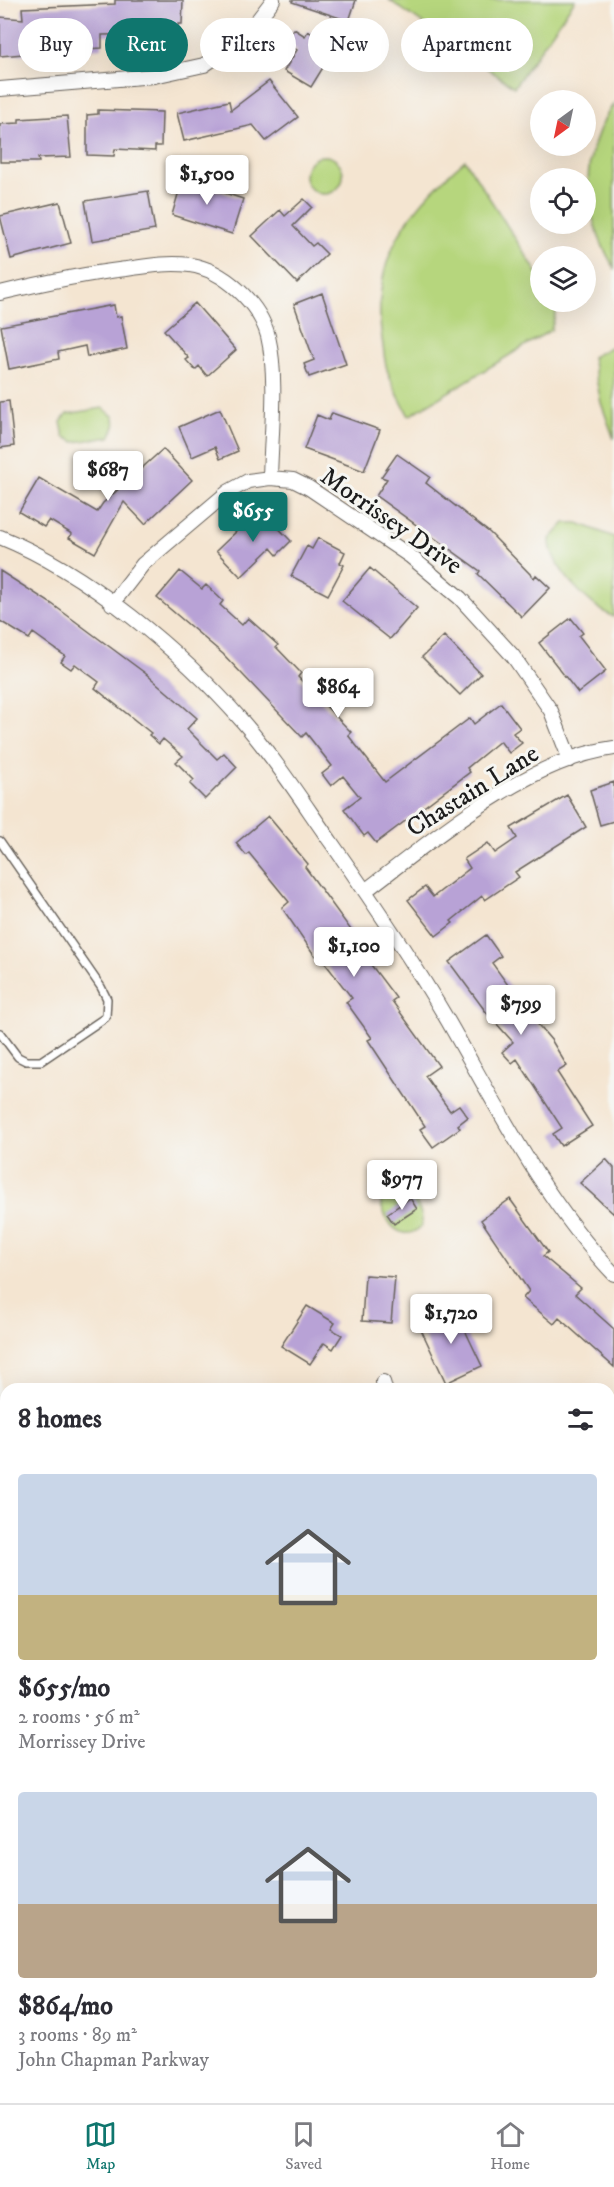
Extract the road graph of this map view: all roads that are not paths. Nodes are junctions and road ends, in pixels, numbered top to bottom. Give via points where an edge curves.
1 (273, 0) edge
2 (0, 89) edge
3 (0, 293) edge
4 (270, 478) junction
5 (0, 537) edge
6 (112, 604) junction
7 (614, 748) edge
8 (570, 759) junction
9 (0, 842) edge
10 (364, 891) junction
11 (0, 1033) edge
12 (614, 1274) edge

1 - 2 street via 244,38 204,65 154,76
3 - 4 street via 73,276 165,264 192,266 239,290 256,310 272,358
4 - 6 street, Morrissey Drive via 248,481 228,492 143,564
4 - 8 street, Morrissey Drive via 293,480 309,488 410,556 460,598 513,656 551,711
5 - 6 street via 44,557
6 - 10 street via 202,678 244,723
7 - 8 street, Chastain Lane
8 - 10 street, Chastain Lane via 536,773 462,819
9 - 11 lane via 101,987 108,1009 101,1023 41,1061 18,1057
10 - 12 street via 438,1004 535,1172 593,1253

